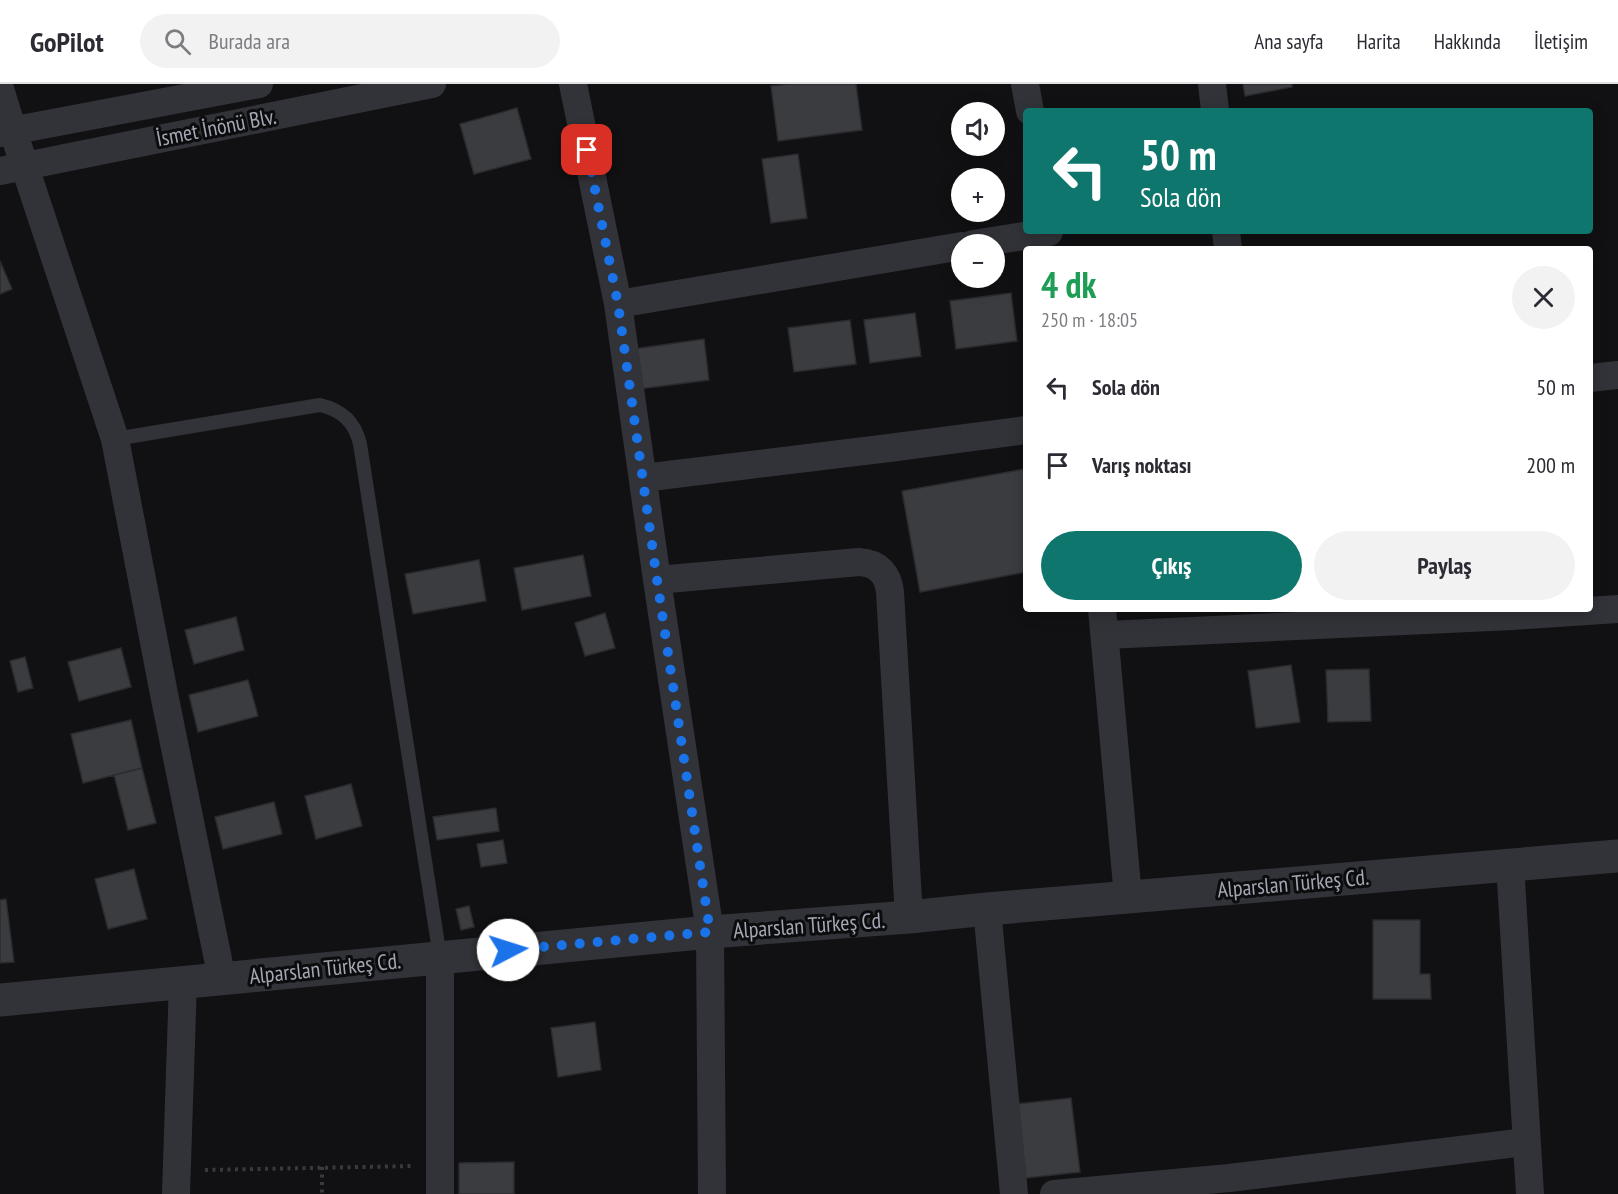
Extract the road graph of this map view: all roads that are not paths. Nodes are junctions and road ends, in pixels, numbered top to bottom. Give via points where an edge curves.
1 (259, 84) edge
2 (432, 84) edge
3 (573, 84) edge
4 (1025, 84) edge
5 (1212, 84) edge
6 (0, 88) edge
7 (1029, 108) edge
8 (1215, 108) edge
9 (6, 132) edge
10 (13, 168) edge
11 (1031, 234) edge
12 (1005, 239) edge
13 (951, 248) edge
14 (618, 304) junction
15 (1618, 375) edge
16 (1593, 378) edge
17 (1023, 430) edge
18 (116, 439) junction
19 (644, 478) junction
20 (657, 580) junction
21 (1618, 609) edge
22 (1593, 611) edge
23 (1573, 612) edge
24 (1104, 622) edge
25 (1618, 856) edge
26 (1510, 864) junction
27 (1128, 897) junction
28 (987, 909) junction
29 (909, 917) junction
30 (710, 932) junction
31 (440, 957) junction
32 (222, 979) junction
33 (183, 981) junction
34 (0, 1000) edge
35 (1526, 1142) junction
36 (177, 1182) edge
37 (1230, 1186) edge
38 (440, 1194) edge
39 (712, 1194) edge
40 (1014, 1194) edge
41 (1054, 1194) edge
42 (1530, 1194) edge

1 - 9 street, İsmet İnönü Blv.
2 - 10 street, İsmet İnönü Blv.
3 - 14 street
4 - 7 street
5 - 8 street
6 - 9 street
9 - 10 street
10 - 18 street
11 - 12 street
13 - 14 street
14 - 19 street
15 - 16 street
17 - 19 street
18 - 31 lane via 320,405 339,411 353,426 360,444
18 - 32 street
19 - 20 street
20 - 29 street via 859,562 874,565 886,576
20 - 30 street
21 - 22 street
23 - 24 street
24 - 27 street
25 - 26 street, Alparslan Türkeş Cd.
26 - 27 street, Alparslan Türkeş Cd.
26 - 35 street
27 - 28 street, Alparslan Türkeş Cd.
28 - 29 street, Alparslan Türkeş Cd.
28 - 40 street
29 - 30 street, Alparslan Türkeş Cd.
30 - 31 street, Alparslan Türkeş Cd.
30 - 39 street
31 - 32 street, Alparslan Türkeş Cd.
31 - 38 street
32 - 33 street, Alparslan Türkeş Cd.
33 - 34 street, Alparslan Türkeş Cd.
33 - 36 street
35 - 37 street
35 - 42 street
37 - 41 street

